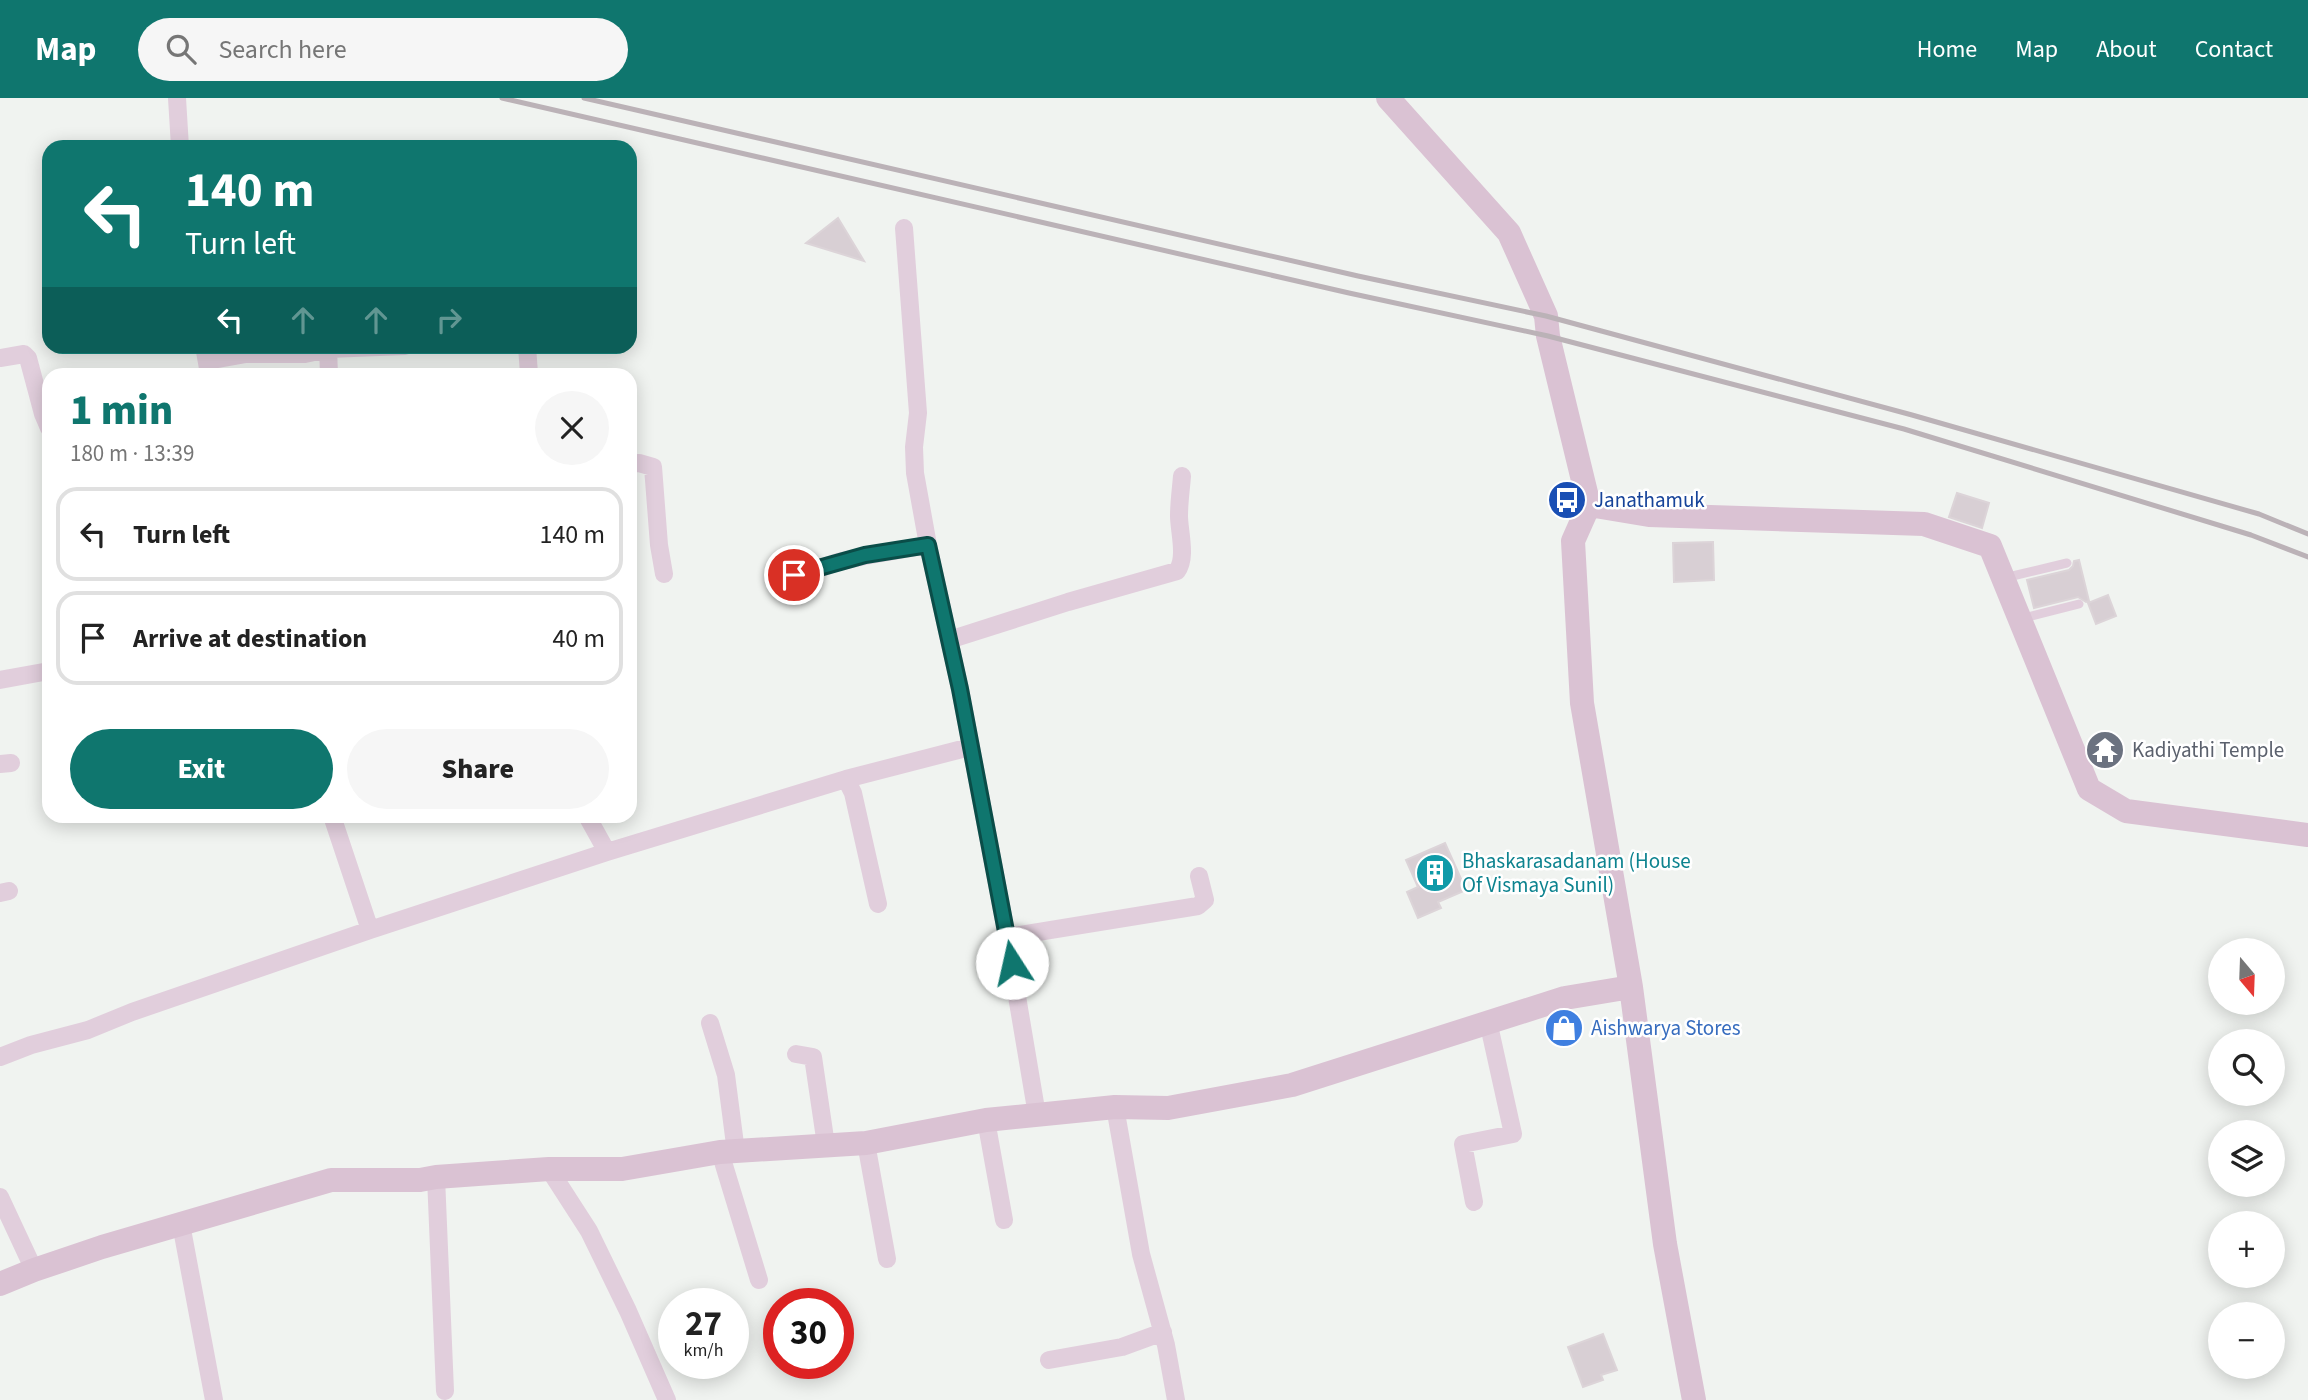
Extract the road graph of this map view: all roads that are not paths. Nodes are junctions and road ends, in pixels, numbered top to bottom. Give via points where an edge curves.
1 (177, 98) edge
2 (1388, 98) edge
3 (180, 140) edge
4 (904, 228) dead end
5 (246, 354) edge
6 (246, 354) edge
7 (305, 354) edge
8 (0, 358) edge
9 (207, 361) edge
10 (42, 410) edge
11 (637, 463) edge
12 (1182, 476) dead end
13 (1589, 505) junction
14 (928, 545) junction
15 (2067, 562) dead end
16 (664, 574) dead end
17 (779, 578) dead end
18 (2003, 578) junction
19 (2079, 604) dead end
20 (2019, 619) junction
21 (949, 640) junction
22 (42, 672) edge
23 (0, 680) edge
24 (970, 747) junction
25 (846, 779) junction
26 (334, 823) edge
27 (591, 823) edge
28 (2308, 835) edge
29 (607, 852) junction
30 (1199, 876) dead end
31 (878, 904) dead end
32 (369, 930) junction
33 (1007, 937) junction
34 (1631, 987) junction
35 (1488, 1021) junction
36 (710, 1023) dead end
37 (796, 1054) dead end
38 (0, 1057) edge
39 (1115, 1107) junction
40 (1037, 1115) junction
41 (986, 1120) junction
42 (866, 1143) junction
43 (826, 1145) junction
44 (728, 1152) junction
45 (550, 1169) junction
46 (436, 1177) junction
47 (0, 1197) edge
48 (1474, 1202) dead end
49 (1004, 1220) dead end
50 (181, 1224) junction
51 (887, 1259) dead end
52 (34, 1270) junction
53 (759, 1280) dead end
54 (0, 1284) edge
55 (1163, 1332) junction
56 (1049, 1360) dead end
57 (445, 1391) dead end
58 (214, 1400) edge
59 (667, 1400) edge
60 (1176, 1400) edge
61 (1694, 1400) edge

1 - 3 street
2 - 13 main road via 1509,233 1546,316
4 - 14 street via 918,413 915,473
5 - 9 street
6 - 7 street
8 - 10 street via 24,354 28,358
11 - 16 street via 653,467
12 - 21 street via 1177,571
13 - 18 main road via 1649,515 1924,524 1990,546
13 - 34 main road via 1573,541 1583,703
14 - 17 street via 865,555
14 - 21 street
15 - 18 lane
18 - 20 main road
19 - 20 lane
20 - 28 main road via 2089,789 2126,811
21 - 24 street
22 - 23 street
24 - 25 street
24 - 33 street
25 - 29 street
25 - 31 street
26 - 32 street
27 - 29 street
29 - 32 street
30 - 33 street via 1205,900 1198,905
32 - 38 street
33 - 40 street
34 - 35 main road via 1565,998
34 - 61 main road via 1665,1244
35 - 39 main road via 1293,1084 1168,1108
35 - 48 street via 1513,1134 1463,1144
36 - 44 street via 726,1074
37 - 43 street via 813,1057
39 - 40 main road
39 - 55 street via 1141,1254
40 - 41 main road
41 - 42 main road
41 - 49 street
42 - 43 main road
42 - 51 street
43 - 44 main road
44 - 45 main road via 622,1169
44 - 53 street
45 - 46 main road
45 - 59 street via 589,1231
46 - 50 main road via 331,1180
46 - 57 street
47 - 52 street
50 - 52 main road
50 - 58 street
52 - 54 main road
55 - 56 street via 1109,1350
55 - 60 street

